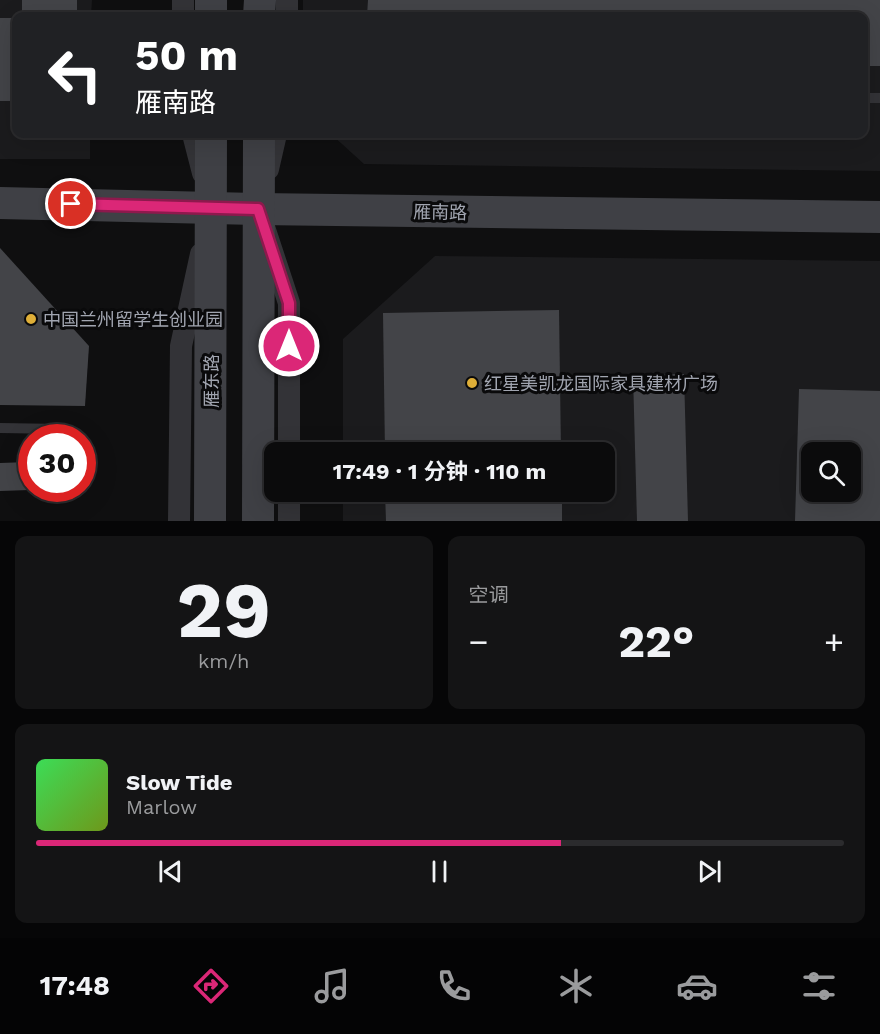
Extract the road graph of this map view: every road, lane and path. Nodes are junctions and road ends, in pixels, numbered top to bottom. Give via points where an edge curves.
1 (194, 138) edge
2 (212, 138) edge
3 (259, 138) edge
4 (275, 138) edge
5 (0, 203) edge
6 (212, 207) junction
7 (258, 209) junction
8 (880, 217) edge
9 (0, 428) edge
10 (18, 428) edge
11 (289, 442) edge
12 (289, 502) edge
13 (179, 521) edge
14 (210, 521) edge
15 (258, 521) edge
16 (289, 521) edge

1 - 6 street
2 - 6 main road, 雁东路
3 - 7 main road
4 - 7 street
5 - 6 main road, 雁南路
6 - 7 main road, 雁南路
6 - 13 street via 181,346
6 - 14 main road, 雁东路
7 - 8 main road, 雁南路
7 - 11 street via 289,303
7 - 15 main road
9 - 10 lane
12 - 16 street

